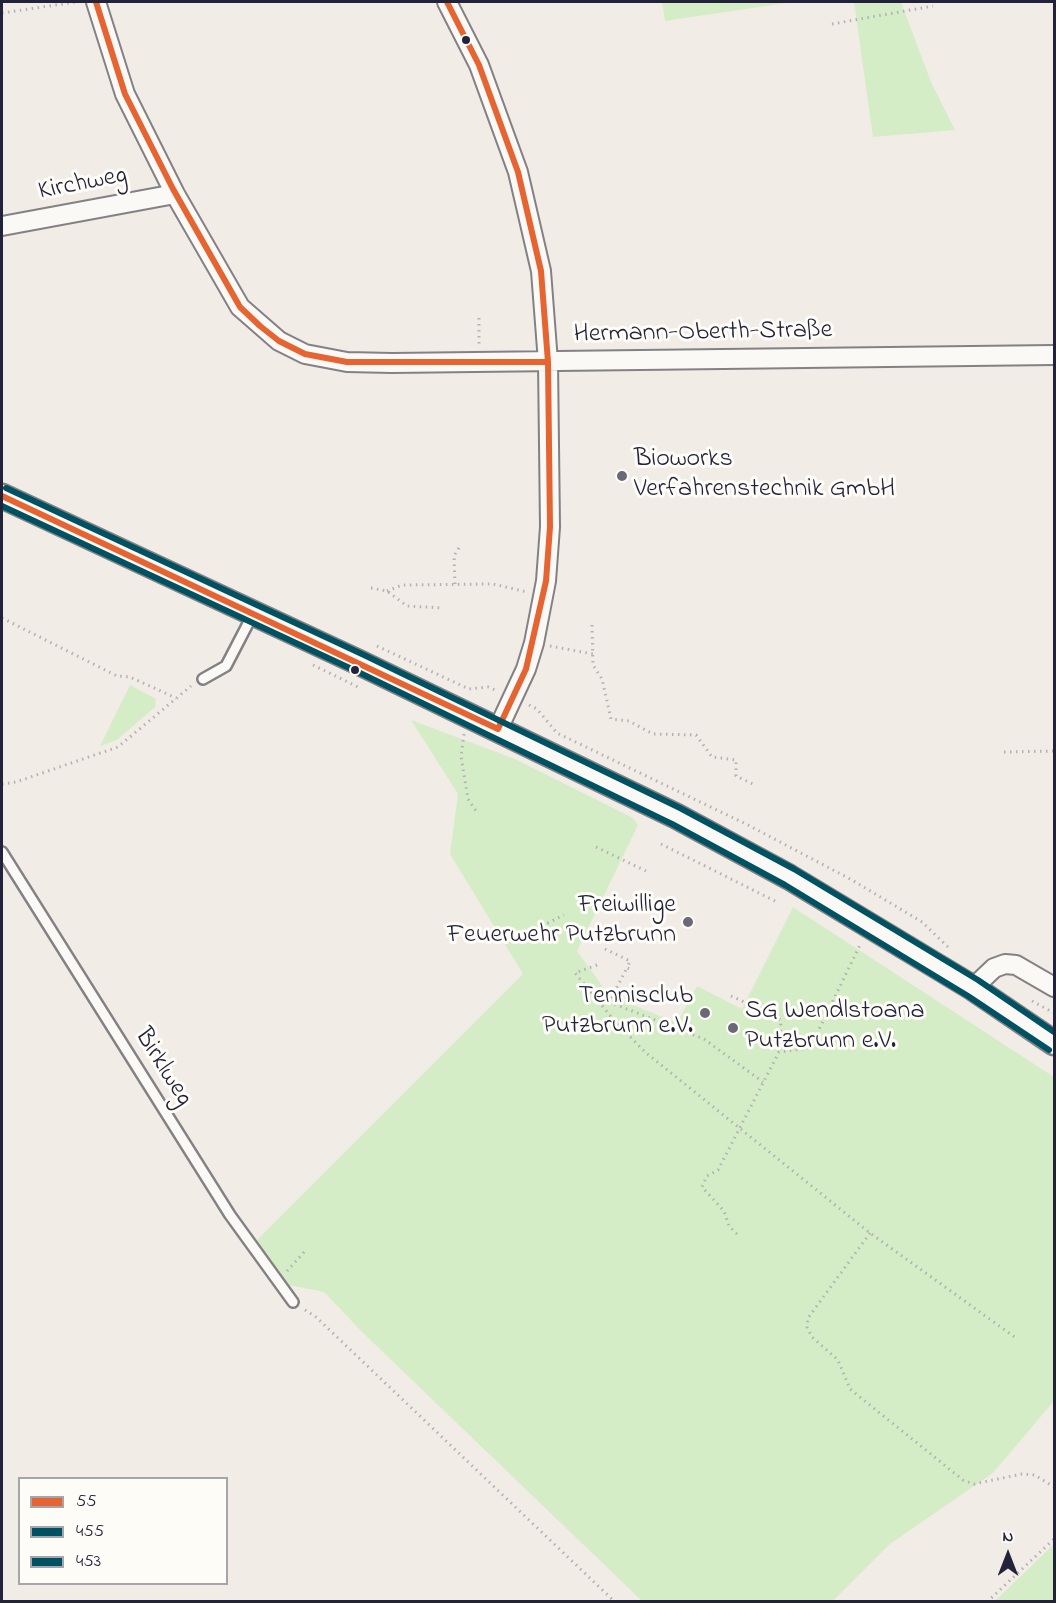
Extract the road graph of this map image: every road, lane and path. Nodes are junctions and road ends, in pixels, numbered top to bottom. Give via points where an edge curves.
1 (76, 2) edge
2 (96, 2) edge
3 (447, 2) edge
4 (933, 6) dead end
5 (2, 13) edge
6 (832, 24) dead end
7 (175, 194) junction
8 (2, 226) edge
9 (479, 318) dead end
10 (479, 336) dead end
11 (1054, 355) edge
12 (548, 362) junction
13 (2, 496) edge
14 (460, 546) dead end
15 (455, 584) junction
16 (371, 588) dead end
17 (387, 591) junction
18 (543, 596) junction
19 (443, 608) dead end
20 (253, 614) junction
21 (2, 618) edge
22 (592, 625) dead end
23 (557, 647) dead end
24 (593, 654) junction
25 (204, 679) joint
26 (512, 697) junction
27 (176, 699) junction
28 (498, 729) junction
29 (464, 732) dead end
30 (1054, 751) edge
31 (1004, 752) dead end
32 (2, 784) edge
33 (753, 784) dead end
34 (478, 814) dead end
35 (661, 844) dead end
36 (596, 847) dead end
37 (2, 852) edge
38 (646, 872) dead end
39 (777, 902) dead end
40 (564, 915) dead end
41 (542, 926) dead end
42 (859, 947) dead end
43 (605, 949) dead end
44 (952, 951) dead end
45 (597, 965) dead end
46 (1054, 987) edge
47 (973, 988) junction
48 (731, 996) dead end
49 (609, 1002) junction
50 (601, 1005) junction
51 (751, 1005) dead end
52 (779, 1019) dead end
53 (1054, 1043) edge
54 (779, 1052) junction
55 (764, 1083) junction
56 (741, 1128) junction
57 (870, 1233) junction
58 (737, 1234) dead end
59 (306, 1250) dead end
60 (276, 1279) junction
61 (293, 1302) dead end
62 (316, 1317) dead end
63 (1016, 1338) dead end
64 (1054, 1487) edge
65 (1054, 1539) edge
66 (615, 1602) edge
67 (987, 1602) edge

1 - 5 path
2 - 7 street, Hermann-Oberth-Straße via 125,94
3 - 12 street via 479,65 518,172 539,259
4 - 6 path
7 - 8 street, Kirchweg
7 - 12 street, Hermann-Oberth-Straße via 240,307 279,341 305,354 347,362
9 - 10 path
11 - 12 street, Hermann-Oberth-Straße
12 - 18 street via 550,527
13 - 20 street
14 - 15 path via 454,556
15 - 17 path via 402,585
15 - 18 path via 493,584
16 - 17 path
17 - 19 path via 407,606
18 - 26 street via 534,643
20 - 25 lane via 226,666
20 - 28 street
21 - 27 path via 117,676
22 - 24 path
23 - 24 path
24 - 33 path via 611,720 629,721 653,734 696,735 712,757 736,760 736,776
25 - 27 path
26 - 28 street
26 - 44 path via 537,709 557,733 852,880 922,922
27 - 32 path via 118,747 16,783
28 - 47 street via 666,811 789,877
29 - 34 path via 461,756 468,799
30 - 31 path
35 - 39 path
36 - 38 path
37 - 60 lane, Birklweg via 230,1215
40 - 41 path
42 - 54 path via 810,1048
43 - 49 path via 630,961
45 - 50 path via 575,973
46 - 47 street via 1016,965 1005,964 994,968
47 - 53 street
48 - 51 path
49 - 50 path
49 - 55 path via 704,1039
50 - 56 path via 645,1052
52 - 54 path
54 - 55 path
55 - 56 path
56 - 57 path
56 - 58 path via 718,1170 707,1176 702,1187 724,1210 729,1226
57 - 63 path
57 - 64 path via 808,1318 812,1337 838,1360 849,1389 963,1480 974,1484 1022,1474 1035,1475
59 - 60 path
60 - 61 lane, Birklweg
62 - 66 path
65 - 67 path

